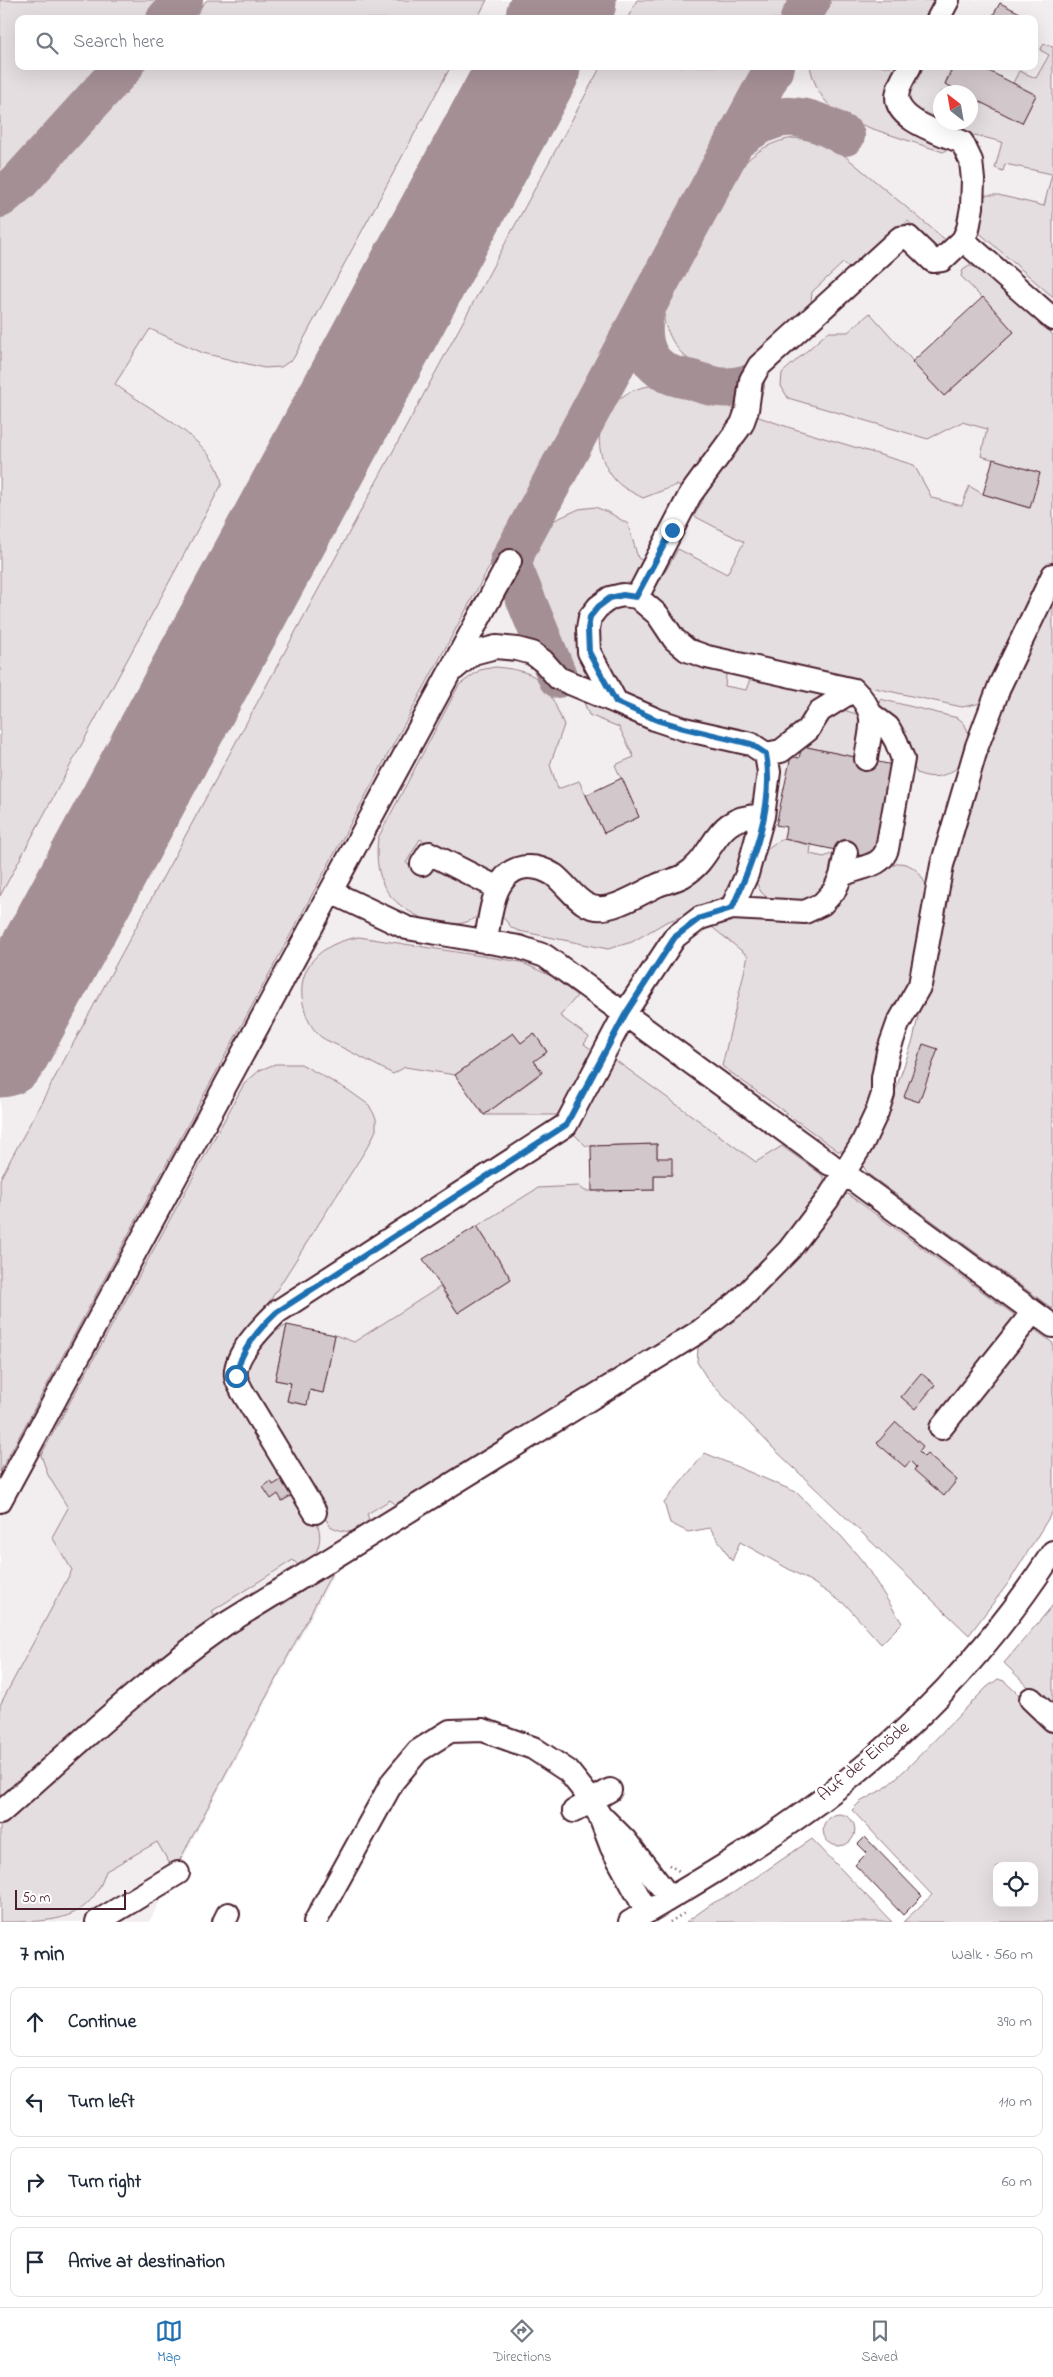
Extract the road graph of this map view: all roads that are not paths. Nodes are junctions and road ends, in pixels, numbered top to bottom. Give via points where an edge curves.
1 (948, 0) edge
2 (940, 15) edge
3 (908, 70) edge
4 (963, 240) junction
5 (1053, 319) edge
6 (510, 561) dead end
7 (1053, 575) edge
8 (636, 597) junction
9 (451, 671) junction
10 (854, 690) junction
11 (616, 702) junction
12 (872, 715) junction
13 (766, 754) junction
14 (866, 759) dead end
15 (763, 816) junction
16 (846, 852) dead end
17 (422, 864) dead end
18 (842, 876) junction
19 (498, 888) junction
20 (331, 892) junction
21 (732, 908) junction
22 (486, 942) junction
23 (626, 1013) junction
24 (837, 1169) junction
25 (1033, 1312) junction
26 (1053, 1326) edge
27 (941, 1428) dead end
28 (0, 1501) edge
29 (315, 1512) dead end
30 (1053, 1552) edge
31 (1030, 1699) dead end
32 (1053, 1720) edge
33 (610, 1790) dead end
34 (588, 1809) junction
35 (0, 1814) edge
36 (178, 1873) dead end
37 (670, 1898) junction
38 (322, 1917) edge
39 (638, 1917) edge
40 (96, 1922) edge

1 - 2 street
3 - 4 street via 898,91 902,112 912,121 962,142 972,161 972,207
4 - 5 street
4 - 8 street via 937,262 908,238 900,238 759,366 751,380 742,424 690,495
6 - 9 street
7 - 24 street via 1000,685 977,746 942,865 920,985 898,1024 888,1052 883,1094 877,1112 862,1144
8 - 10 street via 658,615 674,639 687,650
8 - 11 street via 610,598 590,617 589,652
9 - 11 street via 473,654 496,647 517,649 532,653 558,678
9 - 20 street
10 - 12 street
10 - 13 street via 820,711 808,730 781,751
11 - 13 street via 657,720 751,744
12 - 14 street
12 - 18 street via 888,727 903,759 887,849 878,863 851,870
13 - 15 street via 769,772
15 - 19 street via 745,817 728,825 698,863 682,876 612,906 597,908 581,903 552,874 534,867 514,870
15 - 21 street via 747,874
16 - 18 street
17 - 19 street via 429,853
18 - 21 street via 822,904 805,912
19 - 22 street
20 - 22 street via 407,928
20 - 28 street
21 - 23 street via 700,918 675,937
22 - 23 street via 519,947 545,956
23 - 24 street
23 - 29 street via 566,1125 277,1312 247,1346 236,1376 242,1391
24 - 25 street
24 - 35 street via 828,1199 789,1250 720,1318 224,1625 144,1686
25 - 26 street
25 - 27 street
30 - 37 street, Auf der Einöde via 982,1650 912,1723 840,1786 800,1815
31 - 32 street
33 - 34 street
34 - 37 street via 625,1840
34 - 38 street via 568,1771 533,1748 483,1730 450,1731 418,1751 393,1781 383,1818 359,1863
34 - 39 street via 612,1848
36 - 40 street
37 - 39 street, Auf der Einöde

